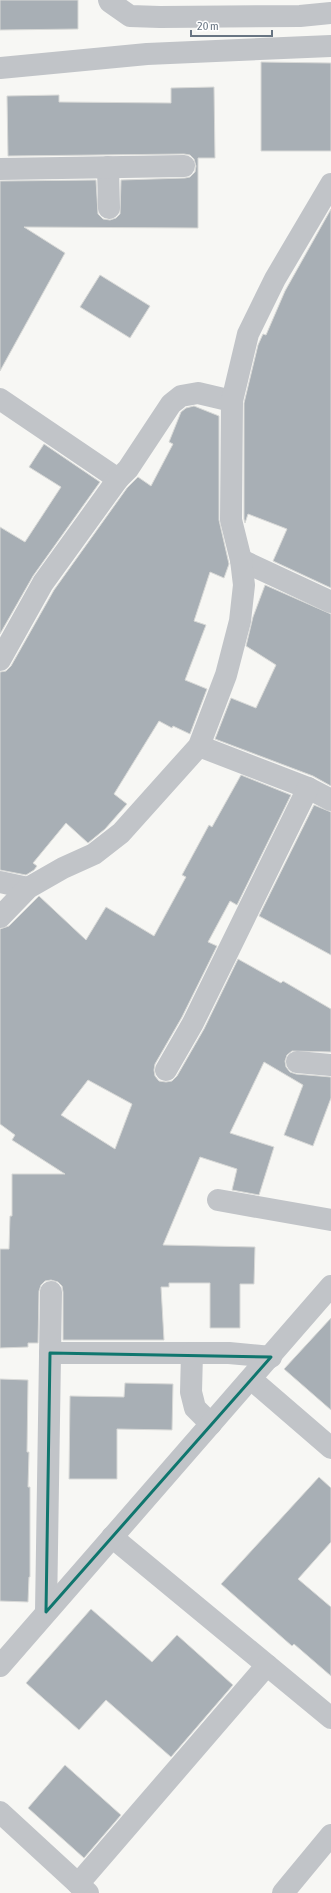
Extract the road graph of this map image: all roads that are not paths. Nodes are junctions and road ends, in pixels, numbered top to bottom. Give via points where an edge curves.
1 (109, 0) edge
2 (331, 13) edge
3 (331, 46) edge
4 (0, 68) edge
5 (184, 166) dead end
6 (108, 167) junction
7 (0, 169) edge
8 (331, 184) edge
9 (109, 208) dead end
10 (0, 399) edge
11 (232, 402) junction
12 (118, 479) junction
13 (241, 560) junction
14 (331, 602) edge
15 (0, 660) edge
16 (199, 746) junction
17 (308, 788) junction
18 (331, 800) edge
19 (0, 882) edge
20 (28, 888) junction
21 (0, 917) edge
22 (297, 1062) dead end
23 (331, 1065) edge
24 (166, 1070) dead end
25 (218, 1200) dead end
26 (331, 1220) edge
27 (331, 1286) edge
28 (51, 1292) dead end
29 (50, 1353) junction
30 (192, 1353) junction
31 (270, 1357) junction
32 (252, 1379) junction
33 (211, 1424) junction
34 (331, 1448) edge
35 (112, 1538) junction
36 (46, 1612) junction
37 (267, 1665) junction
38 (0, 1666) edge
39 (331, 1718) edge
40 (0, 1812) edge
41 (331, 1835) edge
42 (83, 1888) edge
43 (283, 1893) edge

1 - 2 street via 130,16 300,16
3 - 4 street via 146,54
5 - 6 street
6 - 7 street
6 - 9 street
8 - 11 street via 275,279 248,334
10 - 12 street
11 - 12 street via 198,392 181,396 171,404 128,469
11 - 13 street via 231,520
12 - 15 street via 43,583
13 - 14 street
13 - 16 street via 244,584 240,621 226,675
16 - 17 street
16 - 20 street via 121,833 94,854
17 - 18 street
17 - 24 street via 193,1022
19 - 20 street
20 - 21 street
22 - 23 street
25 - 26 street
27 - 31 street
28 - 29 street
29 - 30 street
29 - 36 street
30 - 31 street
30 - 33 street via 192,1392 195,1408
31 - 32 street
32 - 33 street
32 - 34 street
33 - 35 street
35 - 36 street
35 - 37 street
36 - 38 street
37 - 39 street
37 - 42 street
40 - 42 street
41 - 43 street

